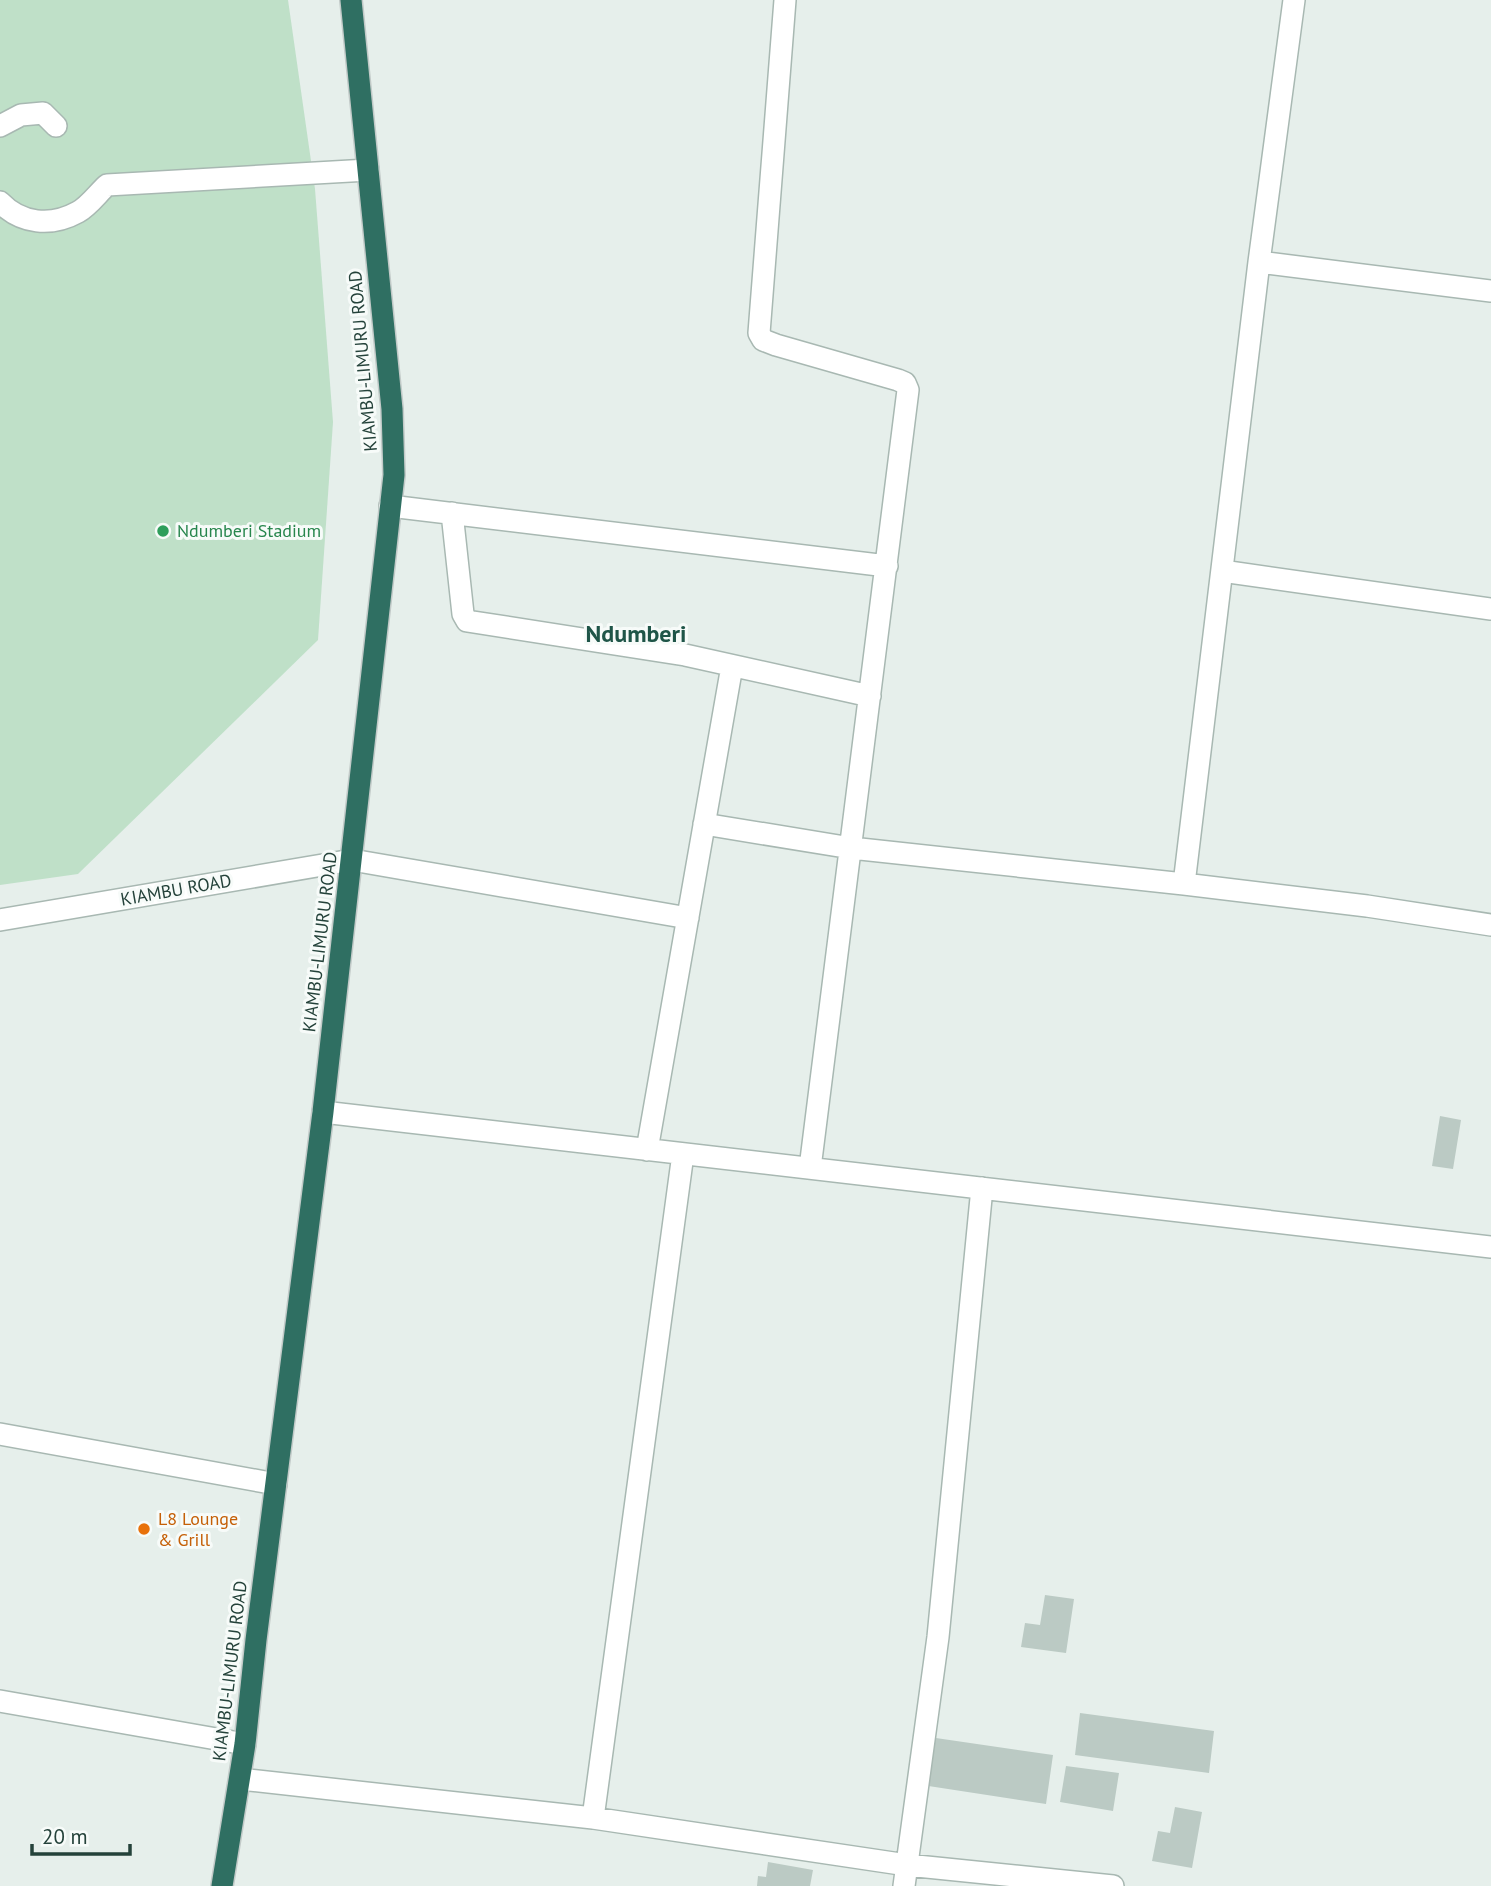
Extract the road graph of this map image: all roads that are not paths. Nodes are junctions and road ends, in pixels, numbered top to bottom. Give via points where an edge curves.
1 (351, 0) edge
2 (785, 0) edge
3 (1294, 0) edge
4 (0, 126) edge
5 (56, 126) dead end
6 (368, 170) junction
7 (0, 202) edge
8 (1259, 262) junction
9 (1491, 291) edge
10 (390, 506) junction
11 (452, 513) junction
12 (887, 566) junction
13 (1222, 571) junction
14 (1491, 609) edge
15 (732, 666) junction
16 (870, 696) junction
17 (704, 824) junction
18 (851, 848) junction
19 (352, 860) junction
20 (1184, 884) junction
21 (688, 918) junction
22 (0, 920) edge
23 (1491, 925) edge
24 (323, 1112) junction
25 (647, 1150) junction
26 (683, 1154) junction
27 (810, 1168) junction
28 (982, 1188) junction
29 (1491, 1247) edge
30 (0, 1434) edge
31 (276, 1484) junction
32 (0, 1702) edge
33 (245, 1744) junction
34 (240, 1779) junction
35 (593, 1818) junction
36 (907, 1865) junction
37 (222, 1886) edge
38 (904, 1886) edge
39 (1113, 1886) edge

1 - 6 highway, KIAMBU-LIMURU ROAD
2 - 12 street via 759,333 776,345 905,383 908,398
3 - 8 street
4 - 5 street via 21,115 43,113
6 - 7 street via 107,185 79,212 55,221 29,221
6 - 10 highway, KIAMBU-LIMURU ROAD via 392,409
8 - 9 street
8 - 13 street
10 - 11 street
10 - 19 highway, KIAMBU-LIMURU ROAD
11 - 12 street
11 - 15 street via 467,621
12 - 16 street
13 - 14 street
13 - 20 street
15 - 16 street
15 - 17 street
16 - 18 street
17 - 18 street
17 - 21 street
18 - 20 street
18 - 27 street
19 - 21 street, KIAMBU ROAD
19 - 22 street, KIAMBU ROAD
19 - 24 highway, KIAMBU-LIMURU ROAD
20 - 23 street
21 - 25 street
24 - 25 street
24 - 31 highway, KIAMBU-LIMURU ROAD
25 - 26 street
26 - 27 street
26 - 35 street
27 - 28 street
28 - 29 street
28 - 36 street via 938,1637
30 - 31 street
31 - 33 highway, KIAMBU-LIMURU ROAD
32 - 33 street
33 - 34 highway, KIAMBU-LIMURU ROAD
34 - 35 street
34 - 37 highway, KIAMBU-LIMURU ROAD
35 - 36 street
36 - 38 street
36 - 39 street

